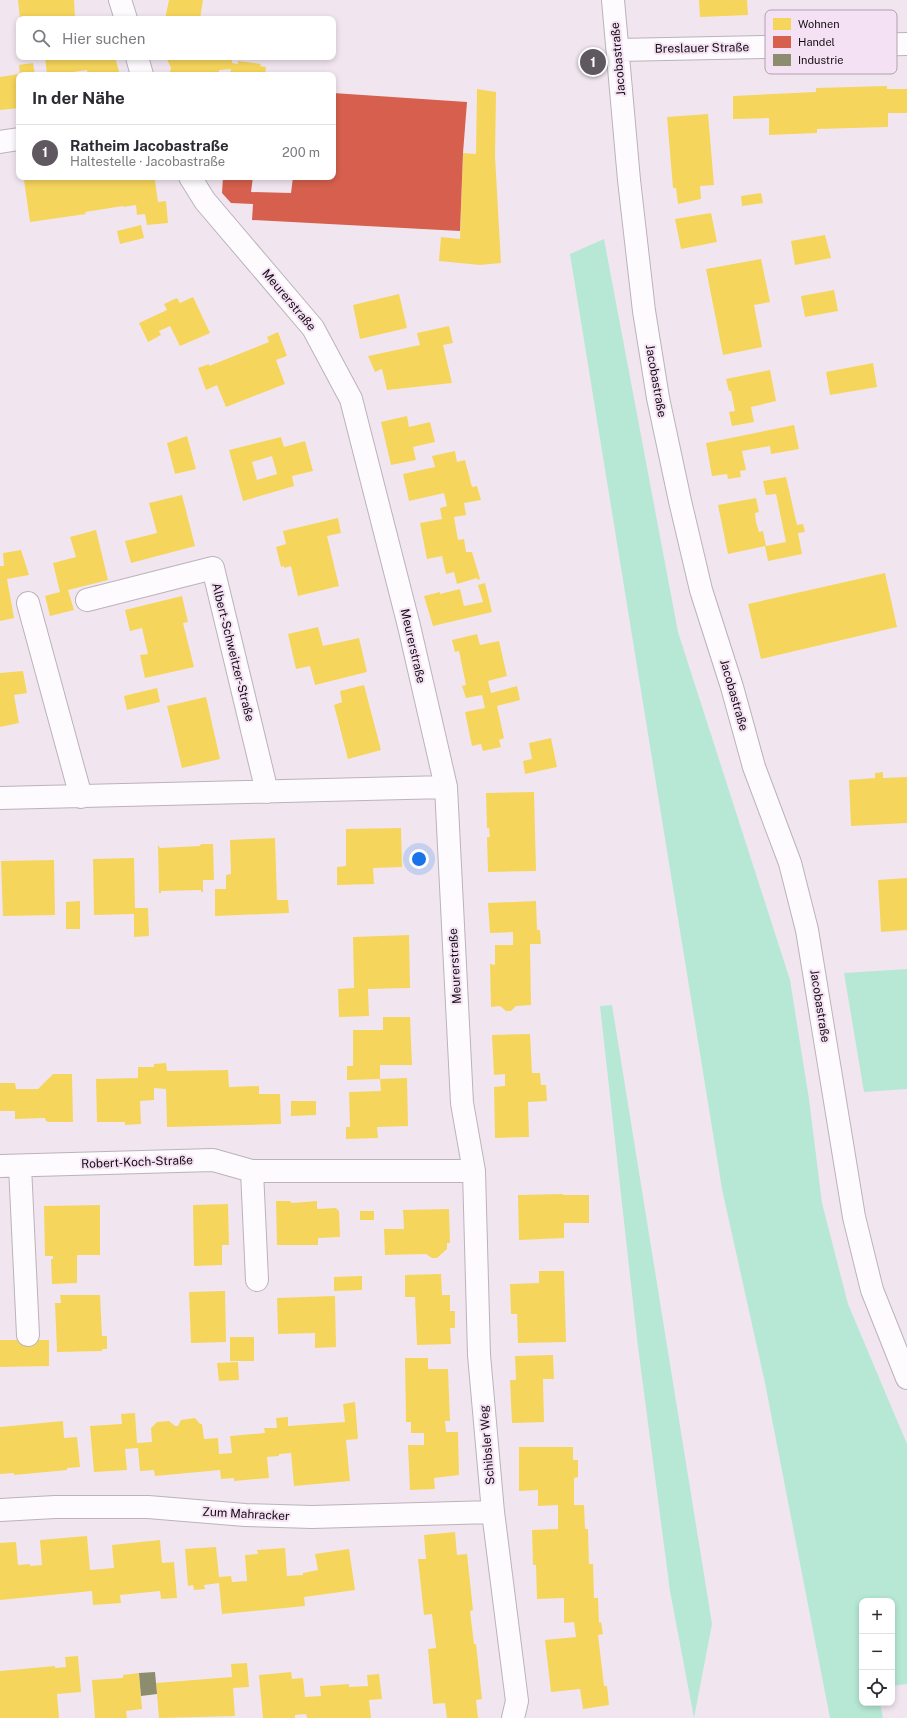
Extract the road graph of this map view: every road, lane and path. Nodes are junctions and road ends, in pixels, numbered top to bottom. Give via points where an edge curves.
1 (120, 0) edge
2 (613, 0) edge
3 (125, 16) edge
4 (897, 44) edge
5 (907, 44) edge
6 (765, 47) edge
7 (618, 50) junction
8 (138, 60) edge
9 (141, 72) edge
10 (16, 139) edge
11 (0, 142) edge
12 (192, 180) edge
13 (87, 600) dead end
14 (28, 603) dead end
15 (446, 787) junction
16 (267, 792) junction
17 (82, 797) junction
18 (0, 798) edge
19 (10, 1166) edge
20 (252, 1171) junction
21 (474, 1171) junction
22 (257, 1280) dead end
23 (28, 1335) dead end
24 (907, 1378) edge
25 (0, 1510) edge
26 (493, 1512) junction
27 (513, 1718) edge

1 - 3 street
2 - 7 street, Jacobastraße
4 - 5 street, Breslauer Straße
6 - 7 street, Breslauer Straße
7 - 24 street, Jacobastraße via 644,311 658,398 680,501 701,590 754,766 790,863 807,930 854,1217 872,1290
8 - 9 street
10 - 11 street
12 - 15 street, Meurerstraße via 205,201 314,328 351,398 409,626
13 - 16 street, Albert-Schweitzer-Straße via 213,568
14 - 17 street
15 - 16 street
15 - 21 street, Meurerstraße via 462,1103
16 - 17 street
17 - 18 street
19 - 20 street, Robert-Koch-Straße via 213,1160
19 - 23 street, Robert-Koch-Straße
20 - 21 street, Robert-Koch-Straße
20 - 22 street
21 - 26 street, Schibsler Weg via 479,1355
25 - 26 street, Zum Mahracker via 55,1506 148,1507 245,1515 312,1517
26 - 27 street, Schibsler Weg via 517,1701

